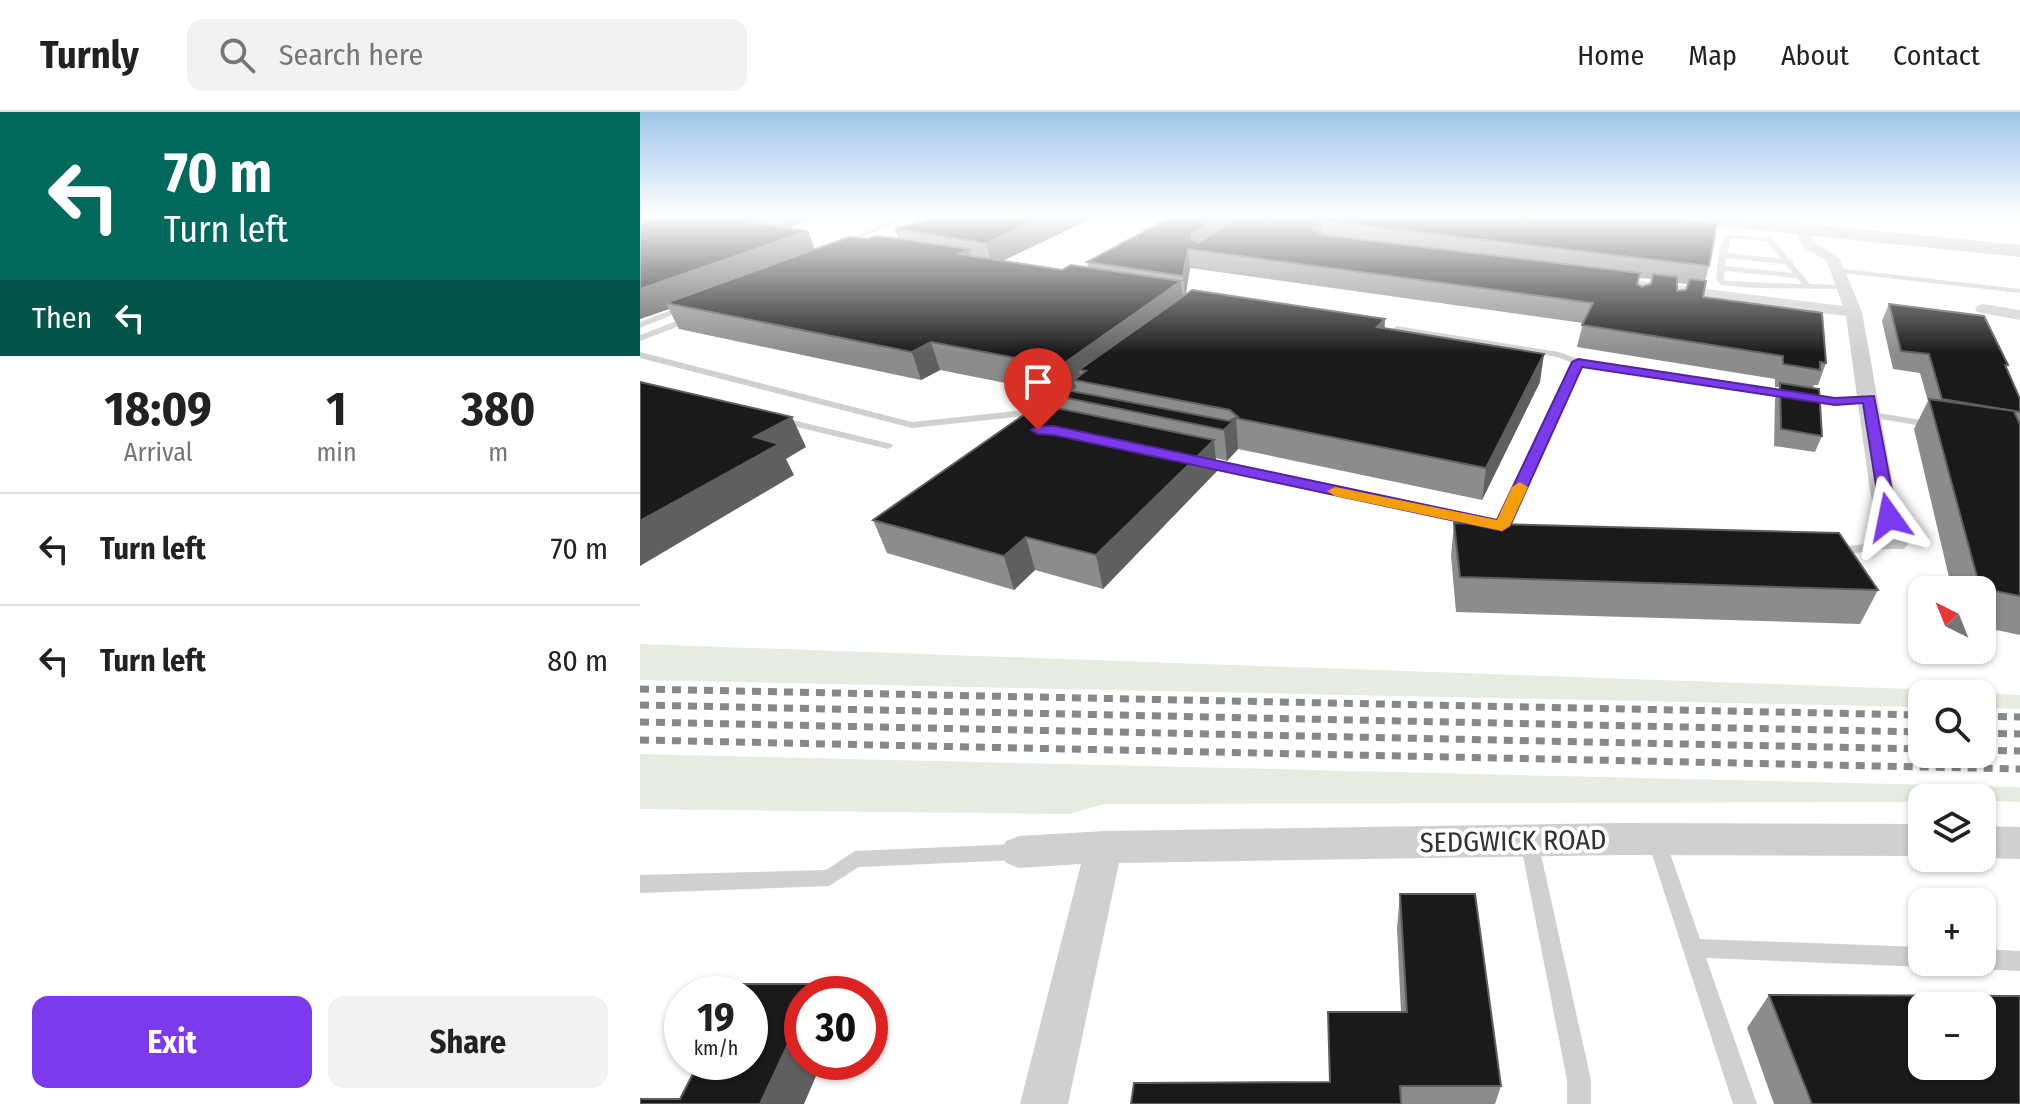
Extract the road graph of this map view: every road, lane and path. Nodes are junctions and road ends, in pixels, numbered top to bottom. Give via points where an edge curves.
1 (1722, 261) edge
2 (1784, 261) edge
3 (1826, 261) edge
4 (1841, 261) edge
5 (1791, 262) joint
6 (1721, 268) junction
7 (1837, 272) junction
8 (1801, 276) junction
9 (1584, 279) edge
10 (1807, 285) junction
11 (2020, 291) edge
12 (698, 303) edge
13 (1983, 309) dead end
14 (1854, 312) junction
15 (2020, 315) edge
16 (697, 316) edge
17 (640, 325) edge
18 (1397, 329) edge
19 (640, 338) edge
20 (640, 355) edge
21 (1578, 362) junction
22 (1870, 407) junction
23 (1058, 410) edge
24 (764, 416) edge
25 (1945, 427) edge
26 (888, 446) dead end
27 (1178, 458) edge
28 (1502, 526) junction
29 (1529, 533) edge
30 (1895, 544) joint
31 (1825, 553) edge
32 (1656, 839) junction
33 (1908, 840) edge
34 (1529, 841) junction
35 (1996, 842) edge
36 (2020, 843) edge
37 (1104, 847) junction
38 (1019, 852) joint
39 (640, 884) edge
40 (1693, 948) junction
41 (1908, 956) edge
42 (1996, 960) edge
43 (2020, 961) edge
44 (1044, 1104) edge
45 (1579, 1104) edge
46 (1745, 1104) edge

1 - 6 lane
2 - 5 lane
3 - 7 street
4 - 7 street
5 - 8 lane
6 - 8 lane
6 - 10 lane via 1724,283
7 - 10 lane
7 - 11 lane
7 - 14 street
8 - 10 lane
9 - 14 street via 1717,300
12 - 17 lane
13 - 15 street
14 - 22 street
16 - 19 lane
18 - 21 lane
20 - 23 lane via 912,425
21 - 22 lane
21 - 28 lane
22 - 25 lane
22 - 30 street
24 - 26 lane
27 - 28 lane
28 - 29 lane
30 - 31 lane
32 - 33 street, SEDGWICK ROAD
32 - 34 street, SEDGWICK ROAD
32 - 40 lane
34 - 37 street, SEDGWICK ROAD
34 - 45 lane via 1579,1080
35 - 36 street
37 - 38 street, SEDGWICK ROAD
37 - 44 street
38 - 39 lane via 855,859 829,878
40 - 41 lane
40 - 46 lane
42 - 43 lane

